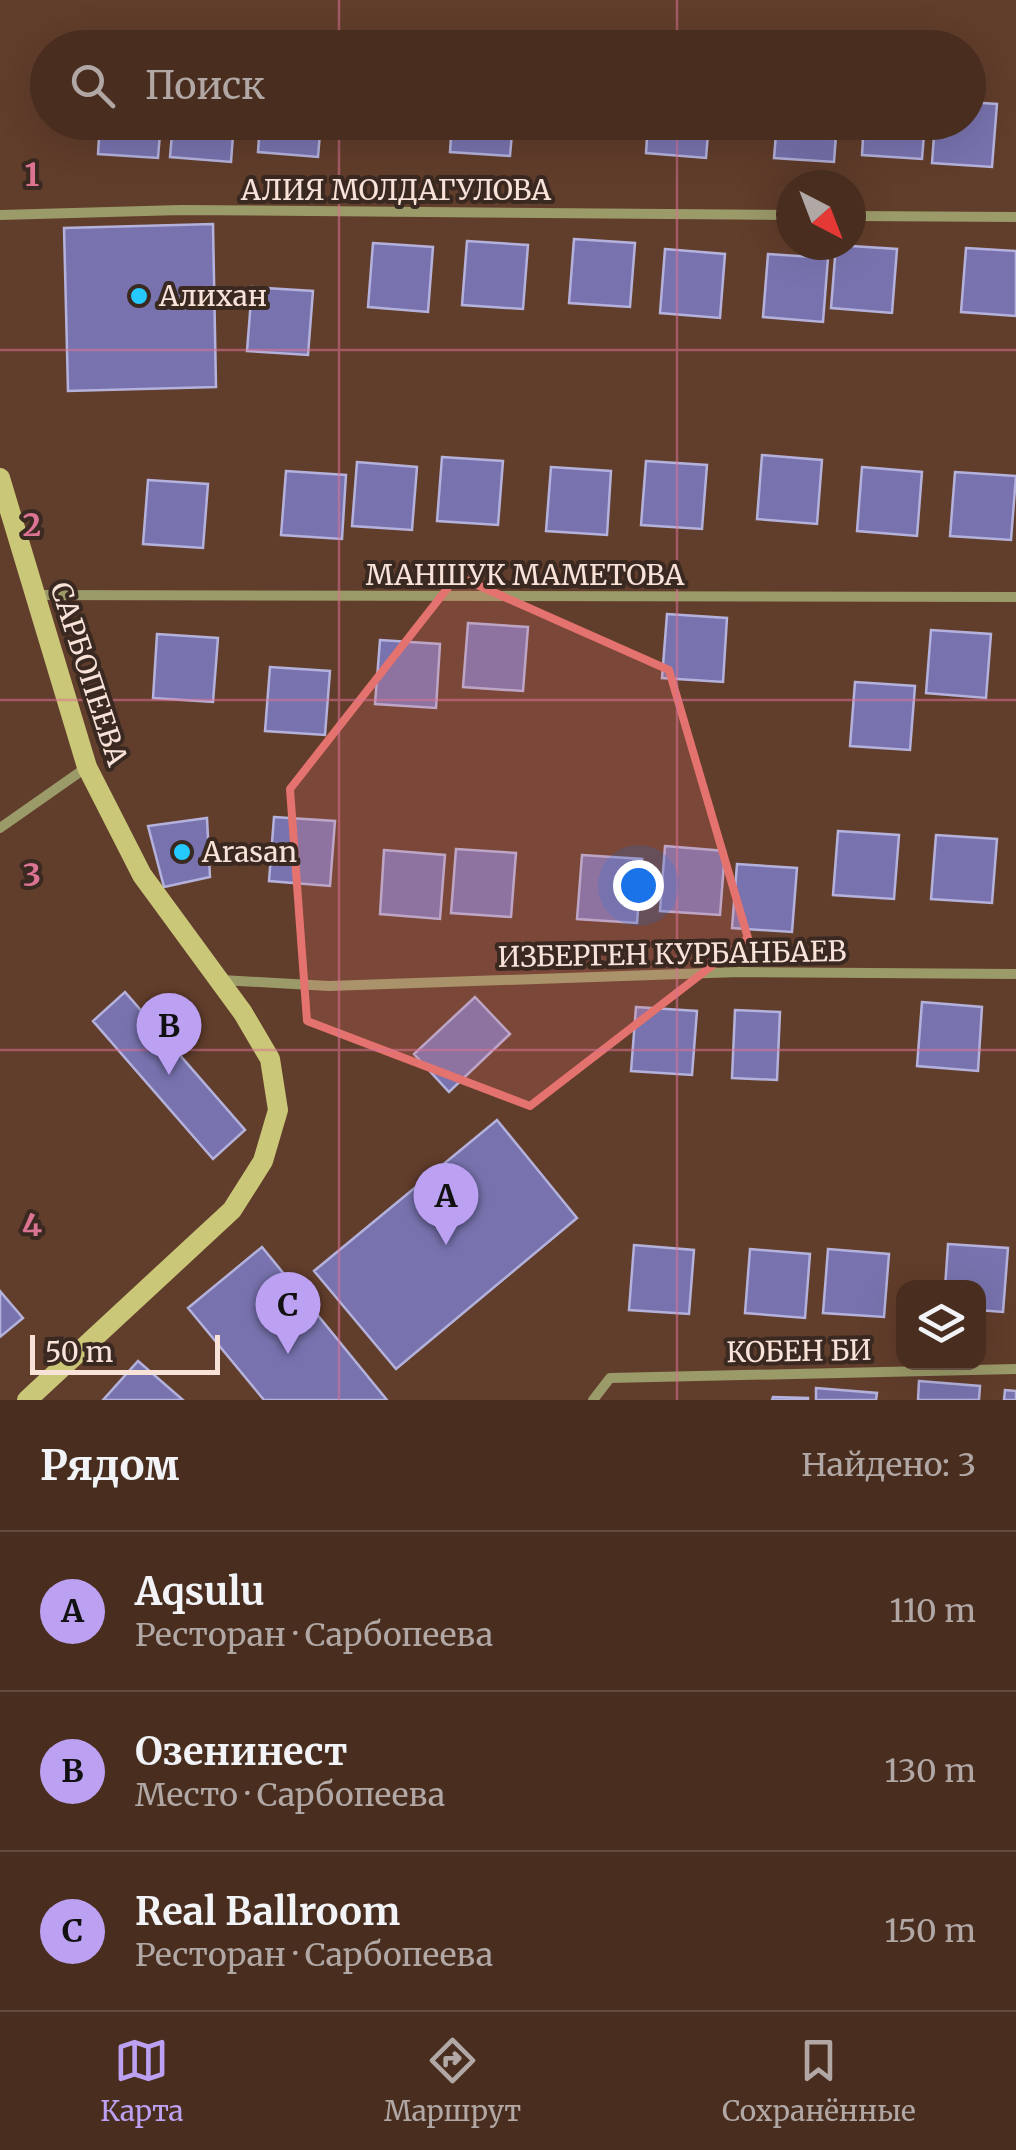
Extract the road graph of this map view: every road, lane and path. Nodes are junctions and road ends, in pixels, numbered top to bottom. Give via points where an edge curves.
1 (0, 215) edge
2 (776, 216) edge
3 (866, 216) edge
4 (1016, 217) edge
5 (0, 478) edge
6 (34, 595) junction
7 (1016, 598) edge
8 (88, 767) junction
9 (2, 822) edge
10 (1016, 974) edge
11 (216, 980) junction
12 (1016, 1369) edge
13 (28, 1400) edge
14 (594, 1400) edge

1 - 2 street, АЛИЯ МОЛДАГУЛОВА via 181,210
3 - 4 street
5 - 6 street, САРБОПЕЕВА
6 - 7 street, МАНШУК МАМЕТОВА
6 - 8 street, САРБОПЕЕВА
8 - 9 street
8 - 11 street, САРБОПЕЕВА via 142,875
10 - 11 street, ИЗБЕРГЕН КУРБАНБАЕВ via 739,972 329,986
11 - 13 street, САРБОПЕЕВА via 270,1059 278,1110 263,1161 232,1210
12 - 14 street, КОБЕН БИ via 610,1378

